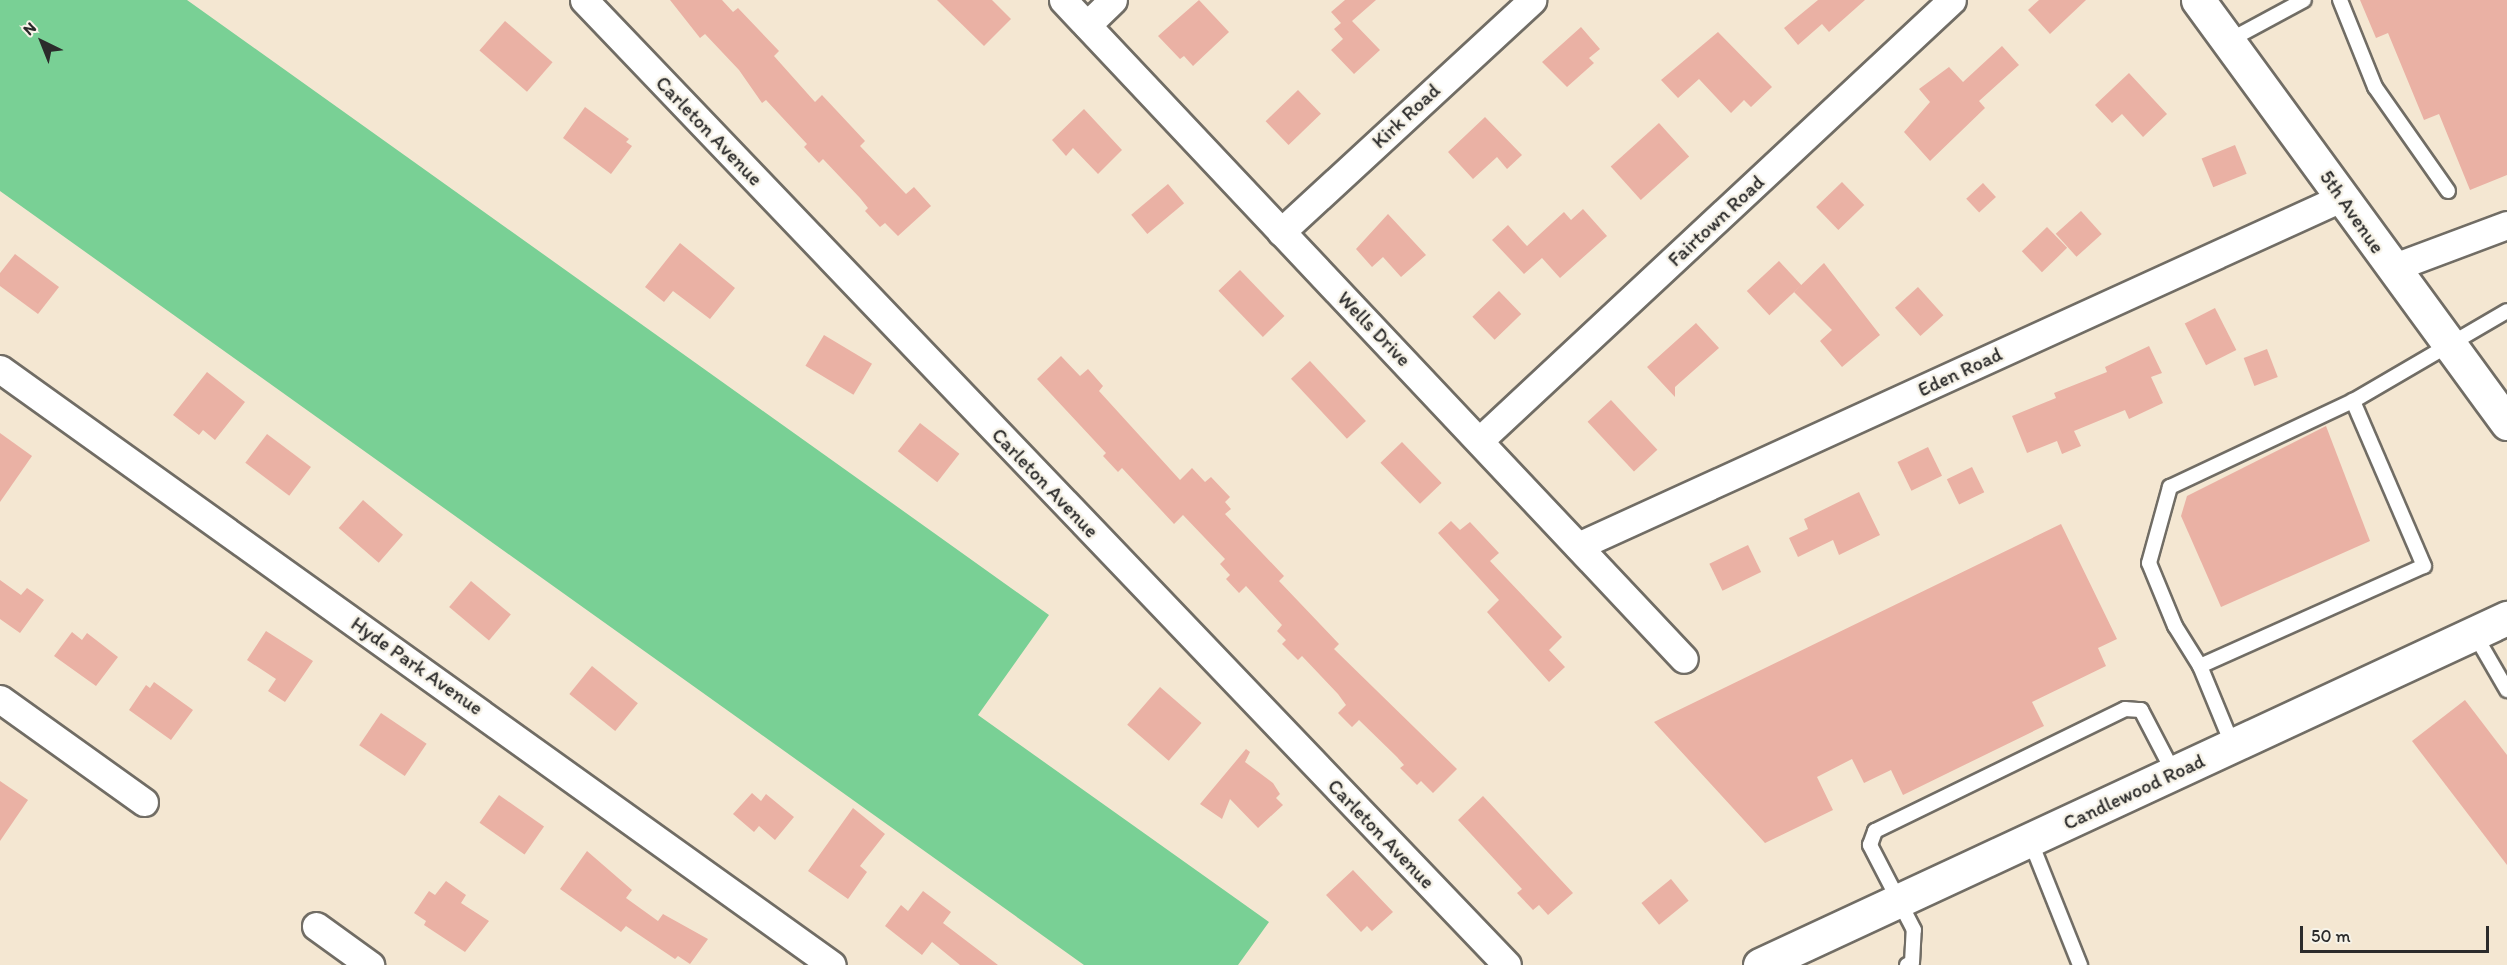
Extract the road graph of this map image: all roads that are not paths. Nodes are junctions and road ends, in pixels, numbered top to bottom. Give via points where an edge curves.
1 (584, 0) edge
2 (1063, 0) edge
3 (1113, 0) edge
4 (1532, 0) edge
5 (1952, 0) edge
6 (2198, 0) edge
7 (2304, 0) edge
8 (2340, 0) edge
9 (1087, 25) junction
10 (2228, 41) junction
11 (2448, 191) dead end
12 (2343, 197) junction
13 (2507, 225) edge
14 (1281, 232) junction
15 (2392, 268) junction
16 (2507, 311) edge
17 (2448, 343) junction
18 (0, 369) edge
19 (2353, 401) junction
20 (2507, 423) edge
21 (1480, 441) junction
22 (1578, 546) junction
23 (2507, 618) edge
24 (2474, 633) junction
25 (1684, 659) dead end
26 (2200, 666) junction
27 (2507, 690) edge
28 (0, 699) edge
29 (2233, 746) junction
30 (2174, 773) junction
31 (144, 802) dead end
32 (2030, 840) junction
33 (1898, 901) junction
34 (316, 926) dead end
35 (370, 965) edge
36 (832, 965) edge
37 (1507, 965) edge
38 (1760, 965) edge
39 (1907, 965) edge
40 (2080, 965) edge

1 - 37 street, Carleton Avenue
2 - 9 street, Wells Drive
3 - 9 street
4 - 14 street, Kirk Road
5 - 21 street, Fairtown Road
6 - 10 street, 5th Avenue
7 - 10 lane
8 - 11 lane via 2375,87
9 - 14 street, Wells Drive
10 - 12 street, 5th Avenue
12 - 15 street, 5th Avenue
12 - 22 street, Eden Road
13 - 15 street
14 - 21 street, Wells Drive
15 - 17 street, 5th Avenue
16 - 17 lane
17 - 19 lane
17 - 20 street, 5th Avenue
18 - 36 street, Hyde Park Avenue
19 - 26 lane via 2170,487 2149,562 2175,626
19 - 26 lane via 2424,566
21 - 22 street, Wells Drive
22 - 25 street, Wells Drive
23 - 24 street, Candlewood Road
24 - 27 lane
24 - 29 street, Candlewood Road
26 - 29 lane
28 - 31 street
29 - 30 street, Candlewood Road
30 - 32 street, Candlewood Road
30 - 33 lane via 2141,710 2125,709 1875,831 1870,845
32 - 33 street, Candlewood Road
32 - 40 lane
33 - 38 street, Candlewood Road
33 - 39 lane via 1914,930 1912,963
34 - 35 street

